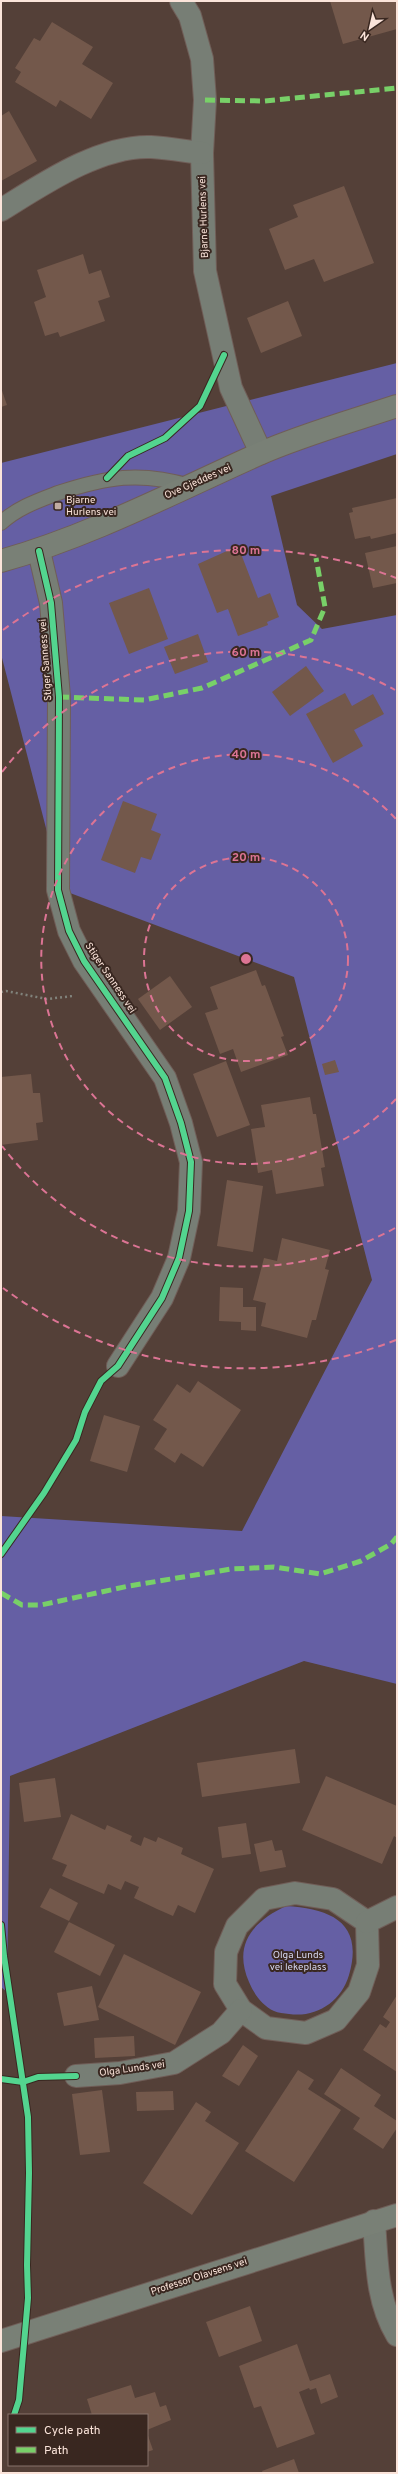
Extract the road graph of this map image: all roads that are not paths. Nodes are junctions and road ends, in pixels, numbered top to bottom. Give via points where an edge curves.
1 (181, 1) edge
2 (202, 153) junction
3 (1, 210) edge
4 (397, 406) edge
5 (261, 453) junction
6 (190, 486) junction
7 (1, 523) edge
8 (39, 550) junction
9 (1, 561) edge
10 (118, 1366) dead end
11 (397, 1907) edge
12 (367, 1922) junction
13 (241, 2010) junction
14 (76, 2076) dead end
15 (397, 2215) edge
16 (374, 2221) junction
17 (397, 2336) edge
18 (1, 2341) edge

1 - 2 street, Bjarne Hurlens vei via 190,16 202,60 205,100
2 - 3 street via 150,147 113,151 63,173
2 - 5 street, Bjarne Hurlens vei via 205,271 231,388
4 - 5 street, Ove Gjeddes vei
5 - 6 street, Ove Gjeddes vei
6 - 7 lane via 170,480 132,476 107,478 32,502
6 - 8 street, Ove Gjeddes vei
8 - 9 street, Ove Gjeddes vei
8 - 10 street, Stiger Sanness vei via 51,603 59,698 58,890 68,931 84,961 165,1078 182,1123 191,1162 189,1211 179,1258 162,1298
11 - 12 street
12 - 13 street via 368,1964 359,1992 336,2020 306,2033 266,2028
12 - 13 street via 333,1899 295,1893 264,1899 237,1926 226,1952 225,1984
13 - 14 street, Olga Lunds vei via 221,2033 174,2063 120,2073
15 - 16 street, Professor Olavsens vei
16 - 17 street via 380,2294 388,2321
16 - 18 street, Professor Olavsens vei

